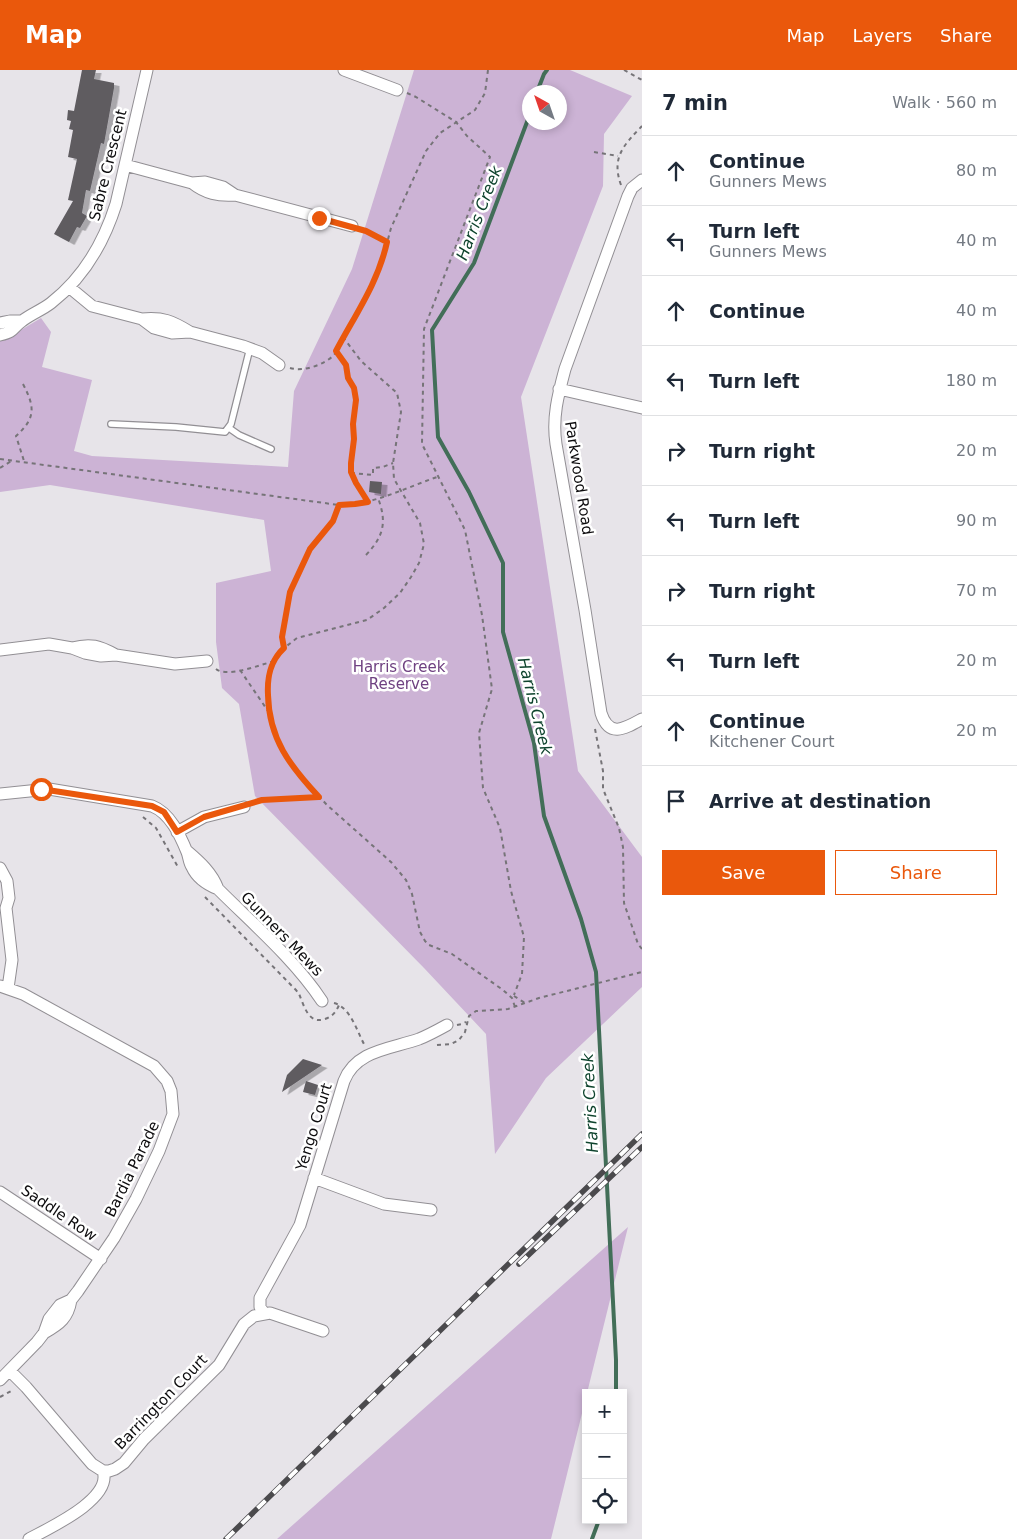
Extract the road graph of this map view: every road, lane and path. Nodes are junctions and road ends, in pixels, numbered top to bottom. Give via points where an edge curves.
1 (147, 70) edge
2 (344, 70) edge
3 (488, 70) edge
4 (624, 70) edge
5 (642, 80) edge
6 (396, 90) joint
7 (456, 122) junction
8 (642, 126) edge
9 (594, 152) dead end
10 (618, 156) junction
11 (126, 165) junction
12 (641, 180) edge
13 (629, 193) junction
14 (352, 226) joint
15 (387, 242) junction
16 (69, 287) junction
17 (21, 321) junction
18 (0, 323) edge
19 (0, 335) edge
20 (343, 337) junction
21 (250, 348) junction
22 (336, 351) junction
23 (279, 365) joint
24 (23, 384) dead end
25 (559, 389) junction
26 (642, 408) edge
27 (111, 424) dead end
28 (229, 428) junction
29 (271, 449) dead end
30 (0, 458) edge
31 (13, 460) junction
32 (24, 461) junction
33 (393, 463) junction
34 (0, 468) edge
35 (351, 473) junction
36 (438, 476) junction
37 (400, 490) junction
38 (378, 498) junction
39 (368, 502) junction
40 (339, 505) junction
41 (366, 555) dead end
42 (284, 648) junction
43 (0, 650) edge
44 (207, 661) joint
45 (274, 661) junction
46 (240, 670) junction
47 (269, 712) junction
48 (601, 712) junction
49 (642, 719) edge
50 (0, 794) edge
51 (319, 797) junction
52 (244, 807) joint
53 (139, 816) dead end
54 (177, 832) junction
55 (179, 868) dead end
56 (0, 870) edge
57 (201, 893) dead end
58 (3, 904) edge
59 (642, 949) edge
60 (642, 972) edge
61 (4, 987) edge
62 (513, 996) junction
63 (322, 1001) joint
64 (525, 1003) junction
65 (339, 1004) junction
66 (515, 1007) junction
67 (466, 1022) dead end
68 (447, 1025) dead end
69 (368, 1054) junction
70 (314, 1178) junction
71 (0, 1192) edge
72 (431, 1210) dead end
73 (101, 1259) junction
74 (264, 1313) junction
75 (323, 1331) dead end
76 (10, 1371) junction
77 (0, 1380) edge
78 (14, 1389) dead end
79 (0, 1397) edge
80 (103, 1471) junction
81 (30, 1539) edge

1 - 11 street, Sabre Crescent
2 - 6 street
3 - 7 path via 485,93 480,102 475,110
4 - 5 path
6 - 7 path via 416,96
7 - 15 path via 440,133 426,151
7 - 36 path via 490,157 424,329 422,444
8 - 10 path
9 - 10 path
10 - 13 path via 620,182 624,191
11 - 14 street via 192,183 212,194 235,195
11 - 16 street, Sabre Crescent via 105,235
12 - 13 street, Parkwood Road
13 - 25 street, Parkwood Road
14 - 15 path
15 - 20 path via 373,284
16 - 17 street, Sabre Crescent via 44,308
16 - 21 street via 92,306 142,320 154,328 172,333 190,332
17 - 18 street, Sabre Crescent
17 - 19 street, Sabre Crescent via 14,331
20 - 22 path
20 - 33 path via 361,361 397,394 401,412
21 - 23 street
21 - 28 lane
22 - 23 path via 303,370
22 - 35 path via 346,365 356,400
24 - 32 path via 32,417 16,436
25 - 26 street
25 - 48 street, Parkwood Road via 554,432
27 - 28 lane via 221,433
28 - 29 lane
30 - 31 path
31 - 32 path
31 - 34 path
32 - 40 path
33 - 35 path via 373,468 373,475
33 - 37 path via 394,480
35 - 39 path
36 - 37 path
36 - 62 path via 464,530 482,615 492,689 479,733 484,788 500,828 511,891 524,937 522,974
37 - 38 path
37 - 42 path via 420,523 424,544 419,563 406,585 367,620 297,638
38 - 39 path
38 - 41 path via 383,527 376,544
39 - 40 path
40 - 42 path via 333,521 310,549 290,592 282,637
42 - 45 path
43 - 44 street via 42,644 101,656 116,655 175,664
44 - 46 path via 218,671
45 - 46 path
45 - 47 path via 268,678
46 - 47 path
47 - 51 path via 272,729 289,760
48 - 49 street via 606,724 618,730
48 - 59 path via 595,725 603,789 623,847 624,903
50 - 54 street, Gunners Mews via 49,789 152,806 164,812
51 - 52 path via 262,800
51 - 62 path via 391,862 406,880 425,941 452,954
52 - 54 street via 204,817
53 - 55 path via 156,828
54 - 63 street, Gunners Mews via 187,851 214,878 218,889 303,975
56 - 58 street via 7,881 9,898
57 - 65 path via 291,984 310,1017 328,1018 336,1012
58 - 61 street via 12,960
60 - 64 path
61 - 73 street, Bardia Parade via 146,1060 161,1073 171,1091 173,1114 159,1151 133,1206
62 - 64 path
62 - 66 path
63 - 65 path
64 - 66 path
65 - 69 path
66 - 67 path via 476,1011
68 - 69 street, Yengo Court via 418,1039
69 - 70 street, Yengo Court via 355,1062 346,1074
70 - 72 street via 384,1204
70 - 74 street, Yengo Court via 300,1225 260,1298 260,1308
71 - 73 street, Saddle Row
73 - 76 street, Bardia Parade via 71,1300 60,1305 49,1319 44,1333
74 - 75 street
74 - 80 street, Barrington Court via 244,1324 220,1365 144,1439 124,1463
76 - 77 street, Bardia Parade
76 - 80 street via 92,1464
78 - 79 path
80 - 81 street via 105,1478 91,1501

